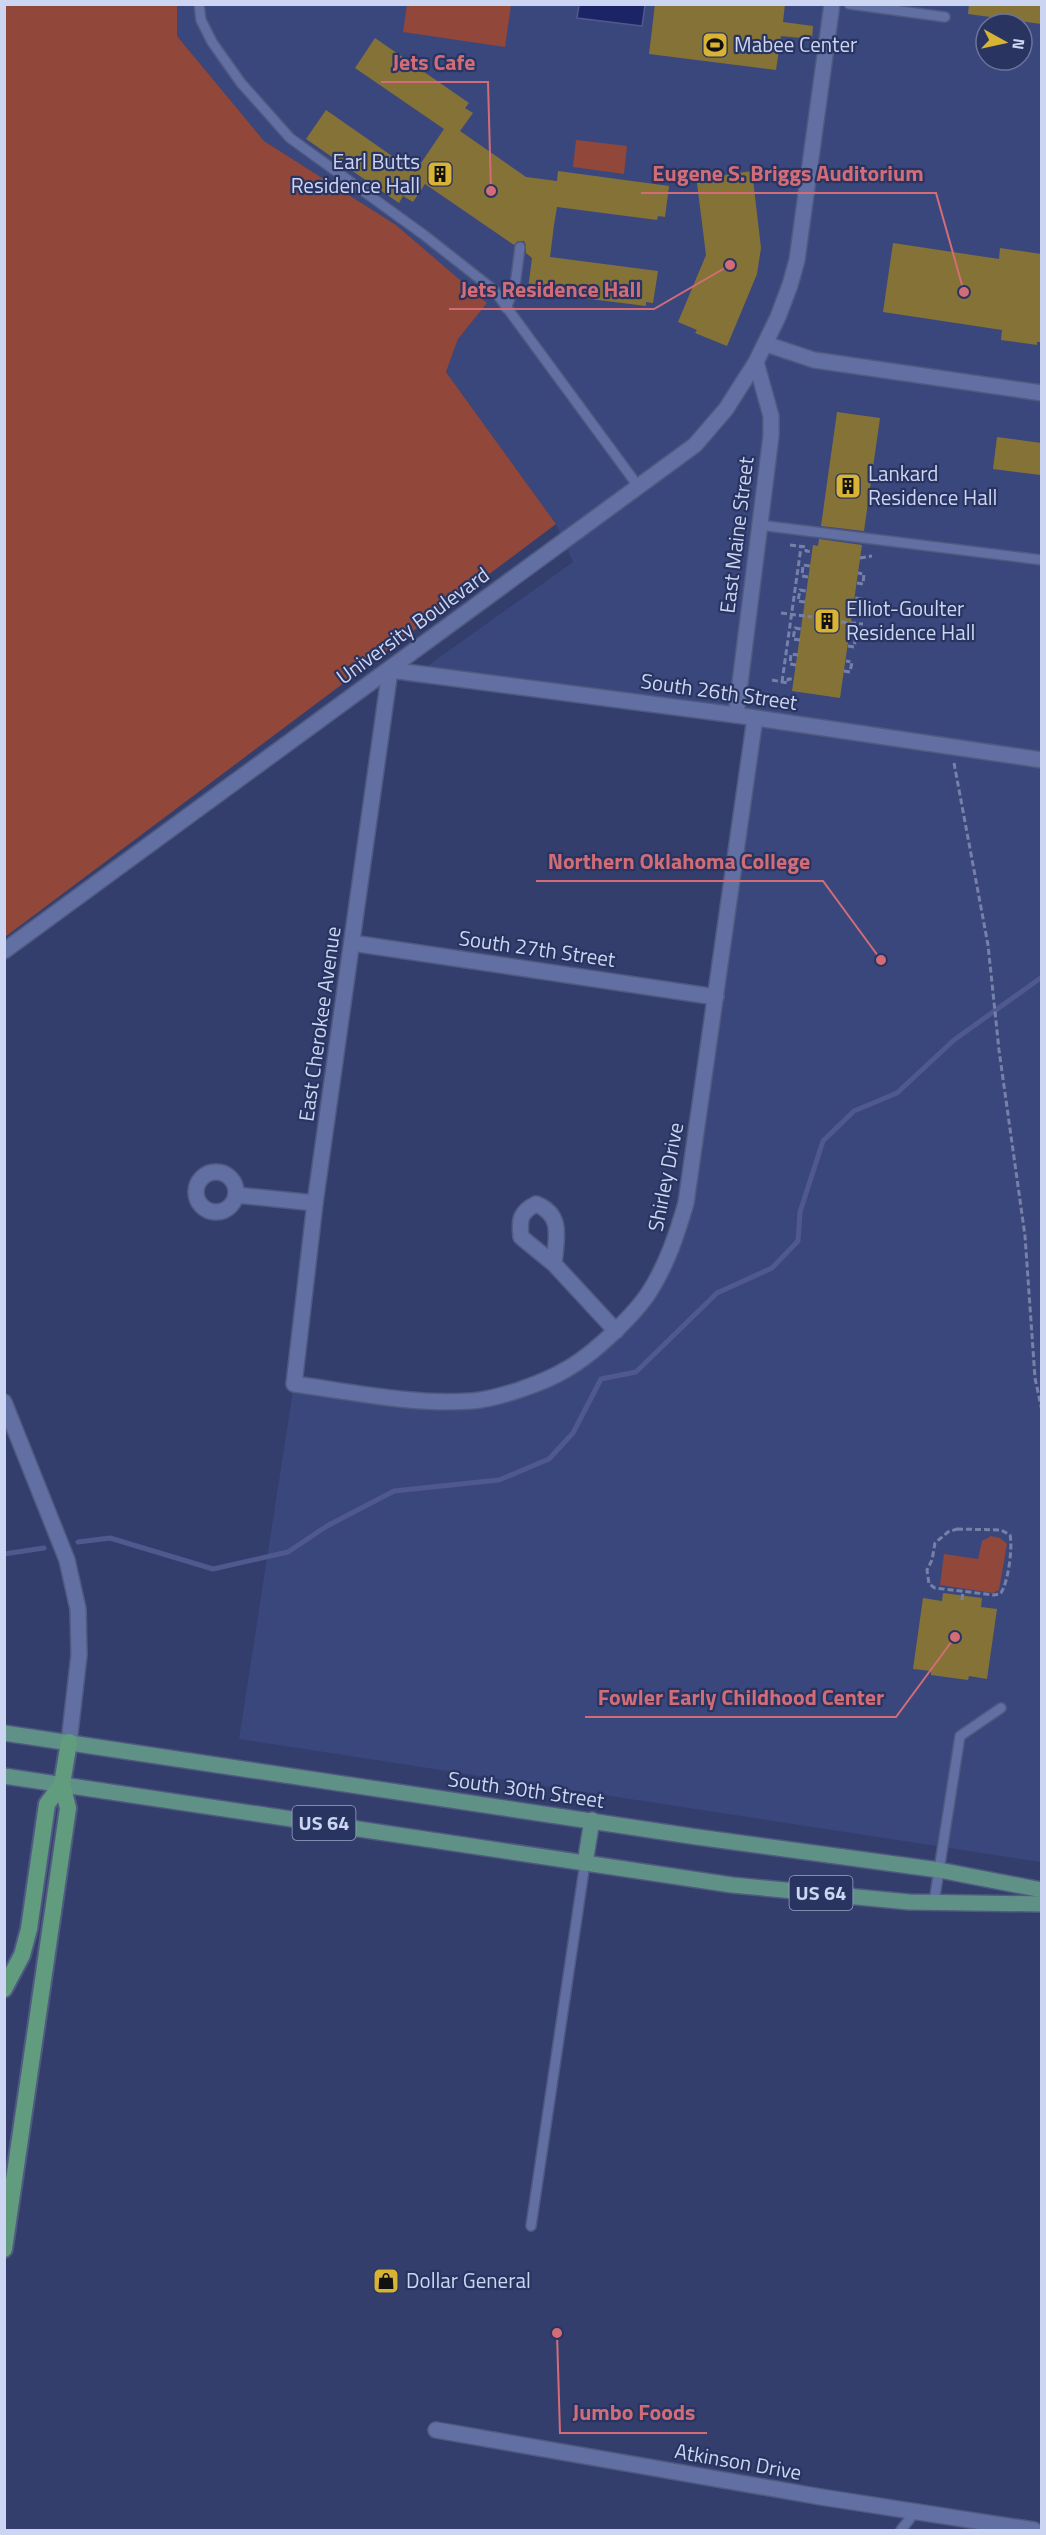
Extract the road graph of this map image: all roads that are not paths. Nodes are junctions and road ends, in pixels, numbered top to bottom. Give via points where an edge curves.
1 (199, 4) edge
2 (832, 4) edge
3 (849, 4) edge
4 (945, 18) dead end
5 (520, 247) dead end
6 (506, 308) junction
7 (766, 344) junction
8 (756, 362) junction
9 (1041, 393) edge
10 (638, 486) junction
11 (759, 525) junction
12 (1041, 560) edge
13 (390, 670) junction
14 (736, 715) junction
15 (755, 718) junction
16 (1041, 760) edge
17 (352, 943) junction
18 (4, 951) edge
19 (716, 997) junction
20 (236, 1195) dead end
21 (315, 1203) junction
22 (554, 1264) dead end
23 (616, 1331) junction
24 (294, 1384) joint
25 (4, 1402) edge
26 (1001, 1708) dead end
27 (4, 1733) edge
28 (69, 1742) junction
29 (4, 1776) edge
30 (62, 1784) junction
31 (592, 1820) junction
32 (585, 1863) junction
33 (939, 1869) junction
34 (1041, 1890) edge
35 (934, 1902) junction
36 (1041, 1904) edge
37 (4, 1989) edge
38 (531, 2226) dead end
39 (4, 2249) edge
40 (436, 2430) dead end
41 (915, 2512) junction
42 (955, 2524) edge
43 (901, 2530) edge
44 (1034, 2530) edge

1 - 6 lane via 201,20 212,42 241,83 290,138 494,290
2 - 7 street, University Boulevard via 798,249 790,285
3 - 4 lane
5 - 6 lane via 515,286
6 - 10 lane
7 - 8 street, University Boulevard
7 - 9 street via 813,360
8 - 10 street, University Boulevard via 726,409 695,445
8 - 11 street, East Maine Street via 771,416
10 - 13 street, University Boulevard
11 - 12 lane
11 - 14 street, East Maine Street
13 - 14 street, South 26th Street
13 - 17 street, East Cherokee Avenue
13 - 18 street, University Boulevard
14 - 15 street, South 26th Street
15 - 16 street, South 26th Street
15 - 19 street
17 - 19 street, South 27th Street
17 - 21 street, East Cherokee Avenue
19 - 23 street, Shirley Drive via 686,1203 674,1246 649,1293
20 - 21 street
21 - 24 street, East Cherokee Avenue
22 - 23 street
23 - 24 street, Shirley Drive via 568,1369 526,1387 474,1401 430,1401
25 - 28 street via 67,1560 78,1609 79,1655
26 - 33 lane via 960,1736
27 - 28 main road, South 30th Street / US 64
28 - 30 highway
28 - 31 main road, South 30th Street / US 64
29 - 30 main road
30 - 32 main road, US 64
30 - 37 highway via 47,1804 27,1938
30 - 39 highway via 68,1808
31 - 32 main road
31 - 33 main road, South 30th Street / US 64
32 - 35 main road, US 64 via 732,1884
32 - 38 lane
33 - 34 main road, South 30th Street / US 64
33 - 35 lane
35 - 36 main road, US 64
40 - 41 street, Atkinson Drive
41 - 42 street, Atkinson Drive
41 - 43 lane
42 - 44 street, Atkinson Drive

